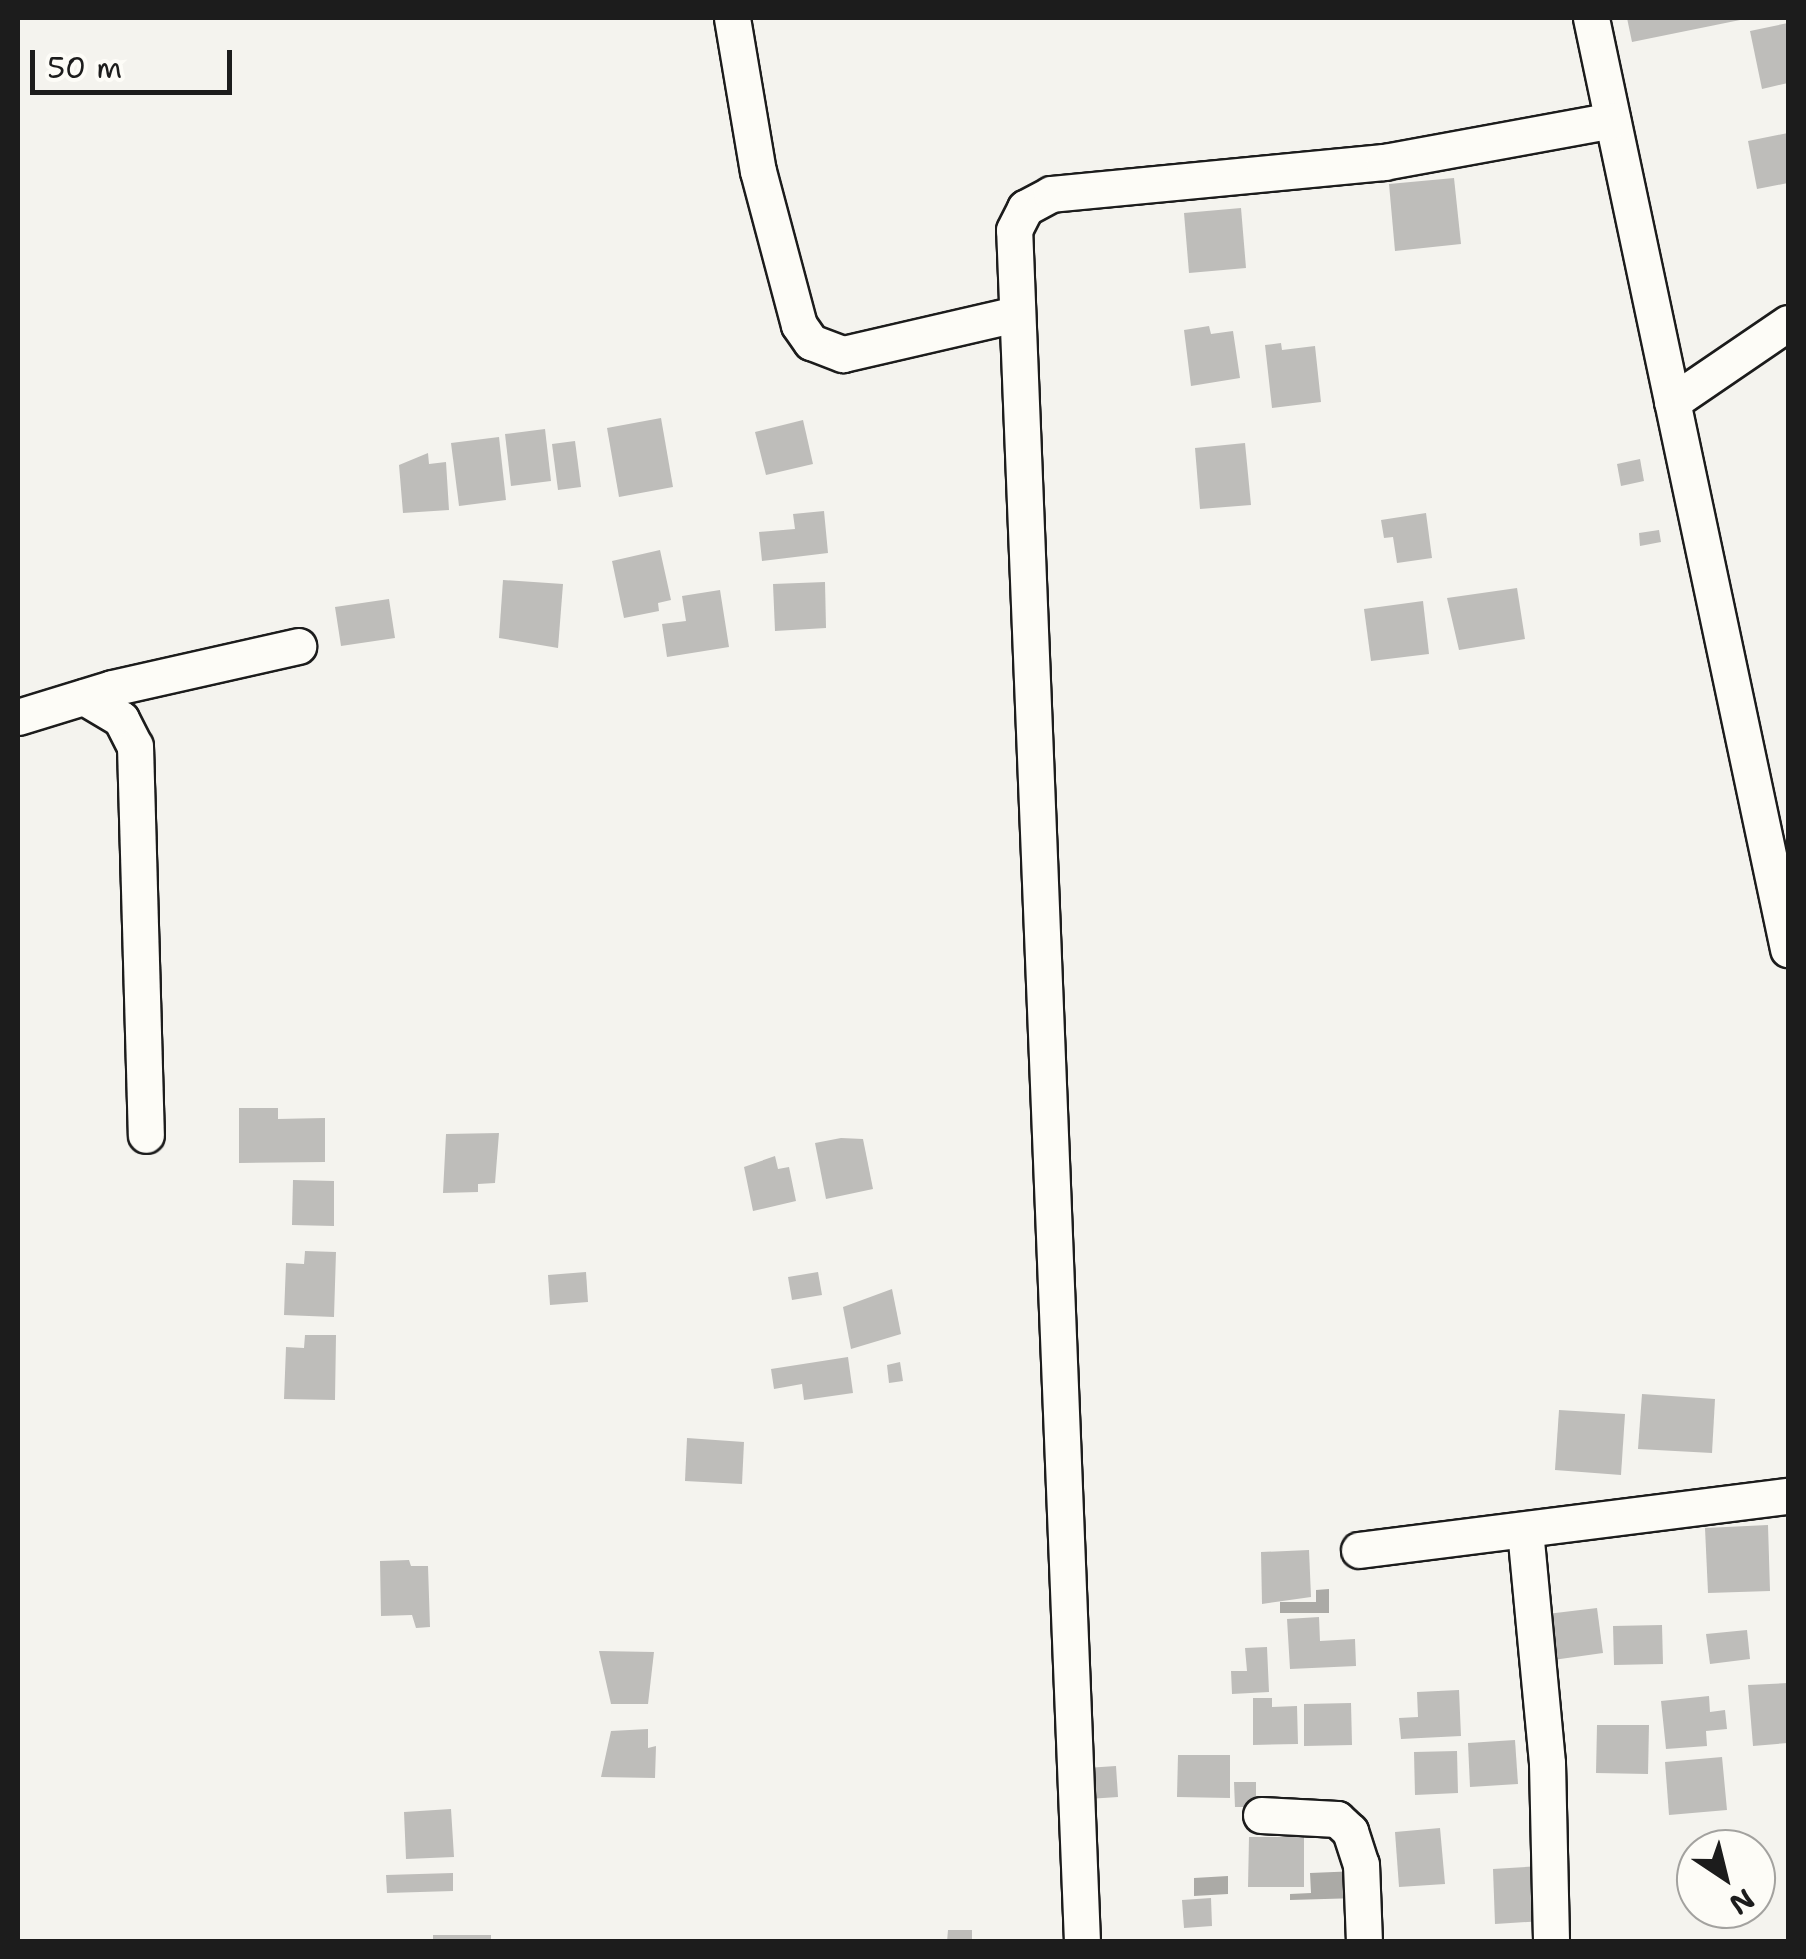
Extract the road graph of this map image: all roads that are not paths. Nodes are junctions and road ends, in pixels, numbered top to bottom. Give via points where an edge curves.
1 (732, 18) edge
2 (1591, 18) edge
3 (1612, 120) junction
4 (1016, 314) junction
5 (1788, 322) edge
6 (1672, 402) junction
7 (298, 646) dead end
8 (84, 697) junction
9 (18, 718) edge
10 (1776, 835) edge
11 (1788, 949) edge
12 (146, 1135) dead end
13 (1788, 1496) edge
14 (1525, 1530) junction
15 (1358, 1550) dead end
16 (1261, 1815) dead end
17 (1082, 1942) edge
18 (1364, 1942) edge
19 (1551, 1942) edge

1 - 4 street via 758,171 795,311 811,342 843,354
2 - 3 street
3 - 4 street via 1384,162 1051,194 1025,208 1014,230
3 - 6 street
4 - 17 street
5 - 6 street
6 - 10 street
7 - 8 street
8 - 9 street
8 - 12 street via 122,719 135,746
10 - 11 street
13 - 14 street
14 - 15 street
14 - 19 street via 1548,1763
16 - 18 street via 1338,1818 1350,1830 1361,1864

